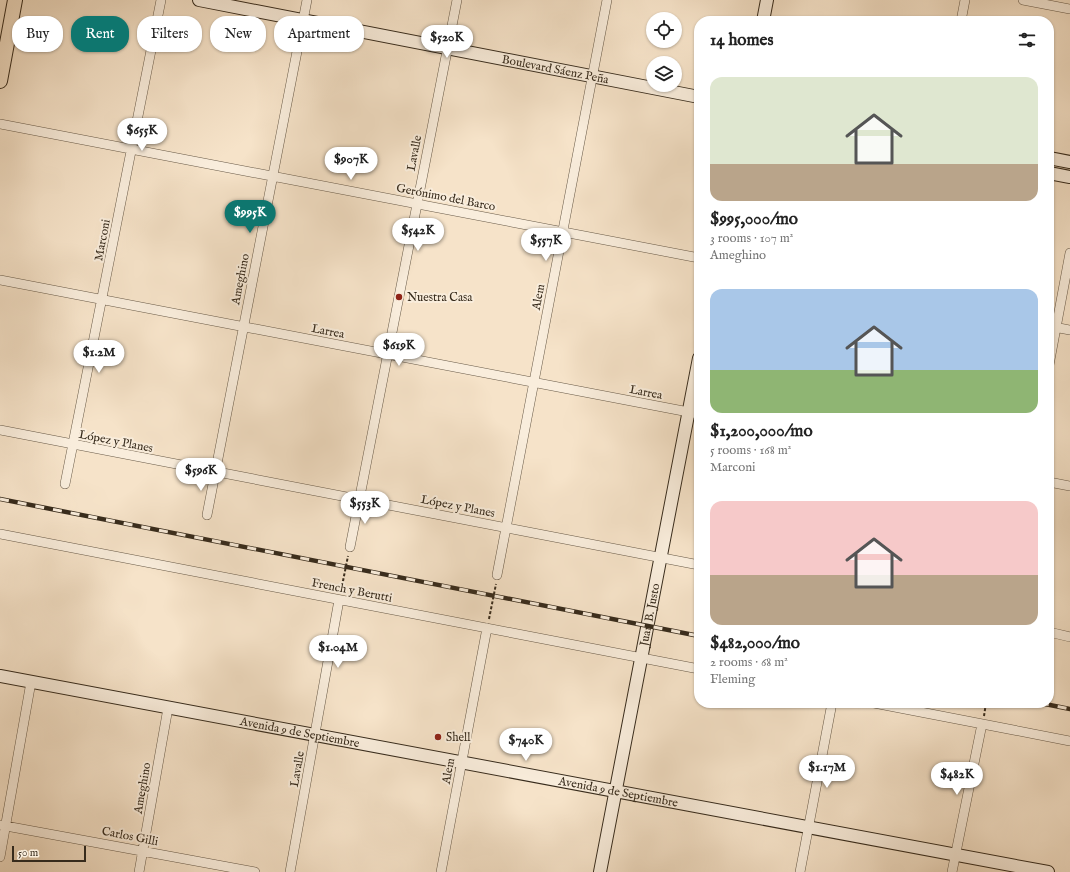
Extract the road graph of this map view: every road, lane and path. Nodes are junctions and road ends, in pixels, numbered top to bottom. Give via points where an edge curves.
1 (16, 0) edge
2 (161, 0) edge
3 (199, 0) edge
4 (307, 0) edge
5 (457, 0) edge
6 (607, 0) edge
7 (768, 0) edge
8 (965, 0) edge
9 (1023, 0) edge
10 (1070, 9) edge
11 (287, 16) edge
12 (304, 16) edge
13 (765, 16) edge
14 (963, 16) edge
15 (364, 31) edge
16 (447, 47) junction
17 (296, 52) edge
18 (592, 75) junction
19 (0, 81) edge
20 (694, 96) edge
21 (0, 124) edge
22 (132, 149) junction
23 (1054, 159) edge
24 (1070, 162) edge
25 (1054, 174) edge
26 (272, 176) junction
27 (1070, 177) edge
28 (416, 204) junction
29 (562, 232) junction
30 (1070, 253) edge
31 (694, 257) edge
32 (0, 280) edge
33 (103, 300) junction
34 (1054, 319) edge
35 (243, 326) junction
36 (1054, 327) edge
37 (1070, 330) edge
38 (388, 354) junction
39 (534, 383) junction
40 (694, 413) edge
41 (0, 430) edge
42 (74, 445) junction
43 (215, 472) junction
44 (1054, 483) edge
45 (65, 484) dead end
46 (1070, 486) edge
47 (359, 500) junction
48 (207, 515) dead end
49 (506, 528) junction
50 (0, 534) edge
51 (350, 547) joint
52 (660, 558) junction
53 (694, 564) edge
54 (497, 575) joint
55 (339, 600) junction
56 (487, 628) junction
57 (1054, 633) edge
58 (1070, 637) edge
59 (641, 658) junction
60 (694, 668) edge
61 (0, 676) edge
62 (31, 682) junction
63 (168, 708) junction
64 (831, 708) edge
65 (900, 708) edge
66 (985, 708) edge
67 (982, 724) junction
68 (315, 735) junction
69 (1070, 741) edge
70 (462, 762) junction
71 (616, 791) junction
72 (3, 825) edge
73 (809, 827) junction
74 (143, 851) junction
75 (955, 854) junction
76 (0, 857) edge
77 (139, 872) edge
78 (255, 872) edge
79 (290, 872) edge
80 (441, 872) edge
81 (600, 872) edge
82 (800, 872) edge
83 (952, 872) edge
84 (1048, 872) edge

1 - 19 main road
2 - 22 street, Marconi
3 - 11 street, Boulevard Sáenz Peña
4 - 12 street, Ameghino
5 - 16 street, Lavalle
6 - 18 street, Alem
7 - 13 street
8 - 14 street
9 - 10 street
15 - 16 street, Boulevard Sáenz Peña
16 - 18 street, Boulevard Sáenz Peña
16 - 28 street, Lavalle
17 - 26 street, Ameghino
18 - 20 street, Boulevard Sáenz Peña
18 - 29 street, Alem
21 - 22 street, Gerónimo del Barco
22 - 26 street, Gerónimo del Barco
22 - 33 street, Marconi
23 - 24 street
25 - 27 street
26 - 28 street, Gerónimo del Barco
26 - 35 street, Ameghino
28 - 29 street, Gerónimo del Barco
28 - 38 street, Lavalle
29 - 31 street, Gerónimo del Barco
29 - 39 street, Alem
30 - 34 street
32 - 33 street, Larrea
33 - 35 street, Larrea
33 - 42 street, Marconi
35 - 38 street, Larrea
35 - 43 street, Ameghino
36 - 37 street
38 - 39 street, Larrea
38 - 47 street, Lavalle
39 - 40 street, Larrea
39 - 49 street, Alem
40 - 52 street, Juan B. Justo
41 - 42 street, López y Planes
42 - 43 street, López y Planes
42 - 45 street, Marconi
43 - 47 street, López y Planes
43 - 48 street, Ameghino
44 - 46 street
47 - 49 street, López y Planes
47 - 51 street, Lavalle
49 - 52 street, López y Planes
49 - 54 street, Alem
50 - 55 street, French y Berutti
51 - 55 path
52 - 53 street, López y Planes
52 - 59 street, Juan B. Justo
54 - 56 path
55 - 56 street, French y Berutti
55 - 68 street, Lavalle
56 - 59 street, French y Berutti
56 - 70 street, Alem
57 - 58 street
59 - 60 street, French y Berutti
59 - 71 street, Juan B. Justo
61 - 62 street, Avenida 9 de Septiembre
62 - 63 street, Avenida 9 de Septiembre
62 - 72 street
63 - 68 street, Avenida 9 de Septiembre
63 - 74 street, Ameghino
64 - 73 street
65 - 67 street
66 - 67 path
67 - 69 street
67 - 75 street
68 - 70 street, Avenida 9 de Septiembre
68 - 79 street, Lavalle
70 - 71 street, Avenida 9 de Septiembre
70 - 80 street, Alem
71 - 73 street, Avenida 9 de Septiembre
71 - 81 street, Juan B. Justo
72 - 74 street, Carlos Gilli
72 - 76 street
73 - 75 street, Avenida 9 de Septiembre
73 - 82 street
74 - 77 street, Ameghino
74 - 78 street, Carlos Gilli
75 - 83 street
75 - 84 street, Avenida 9 de Septiembre

